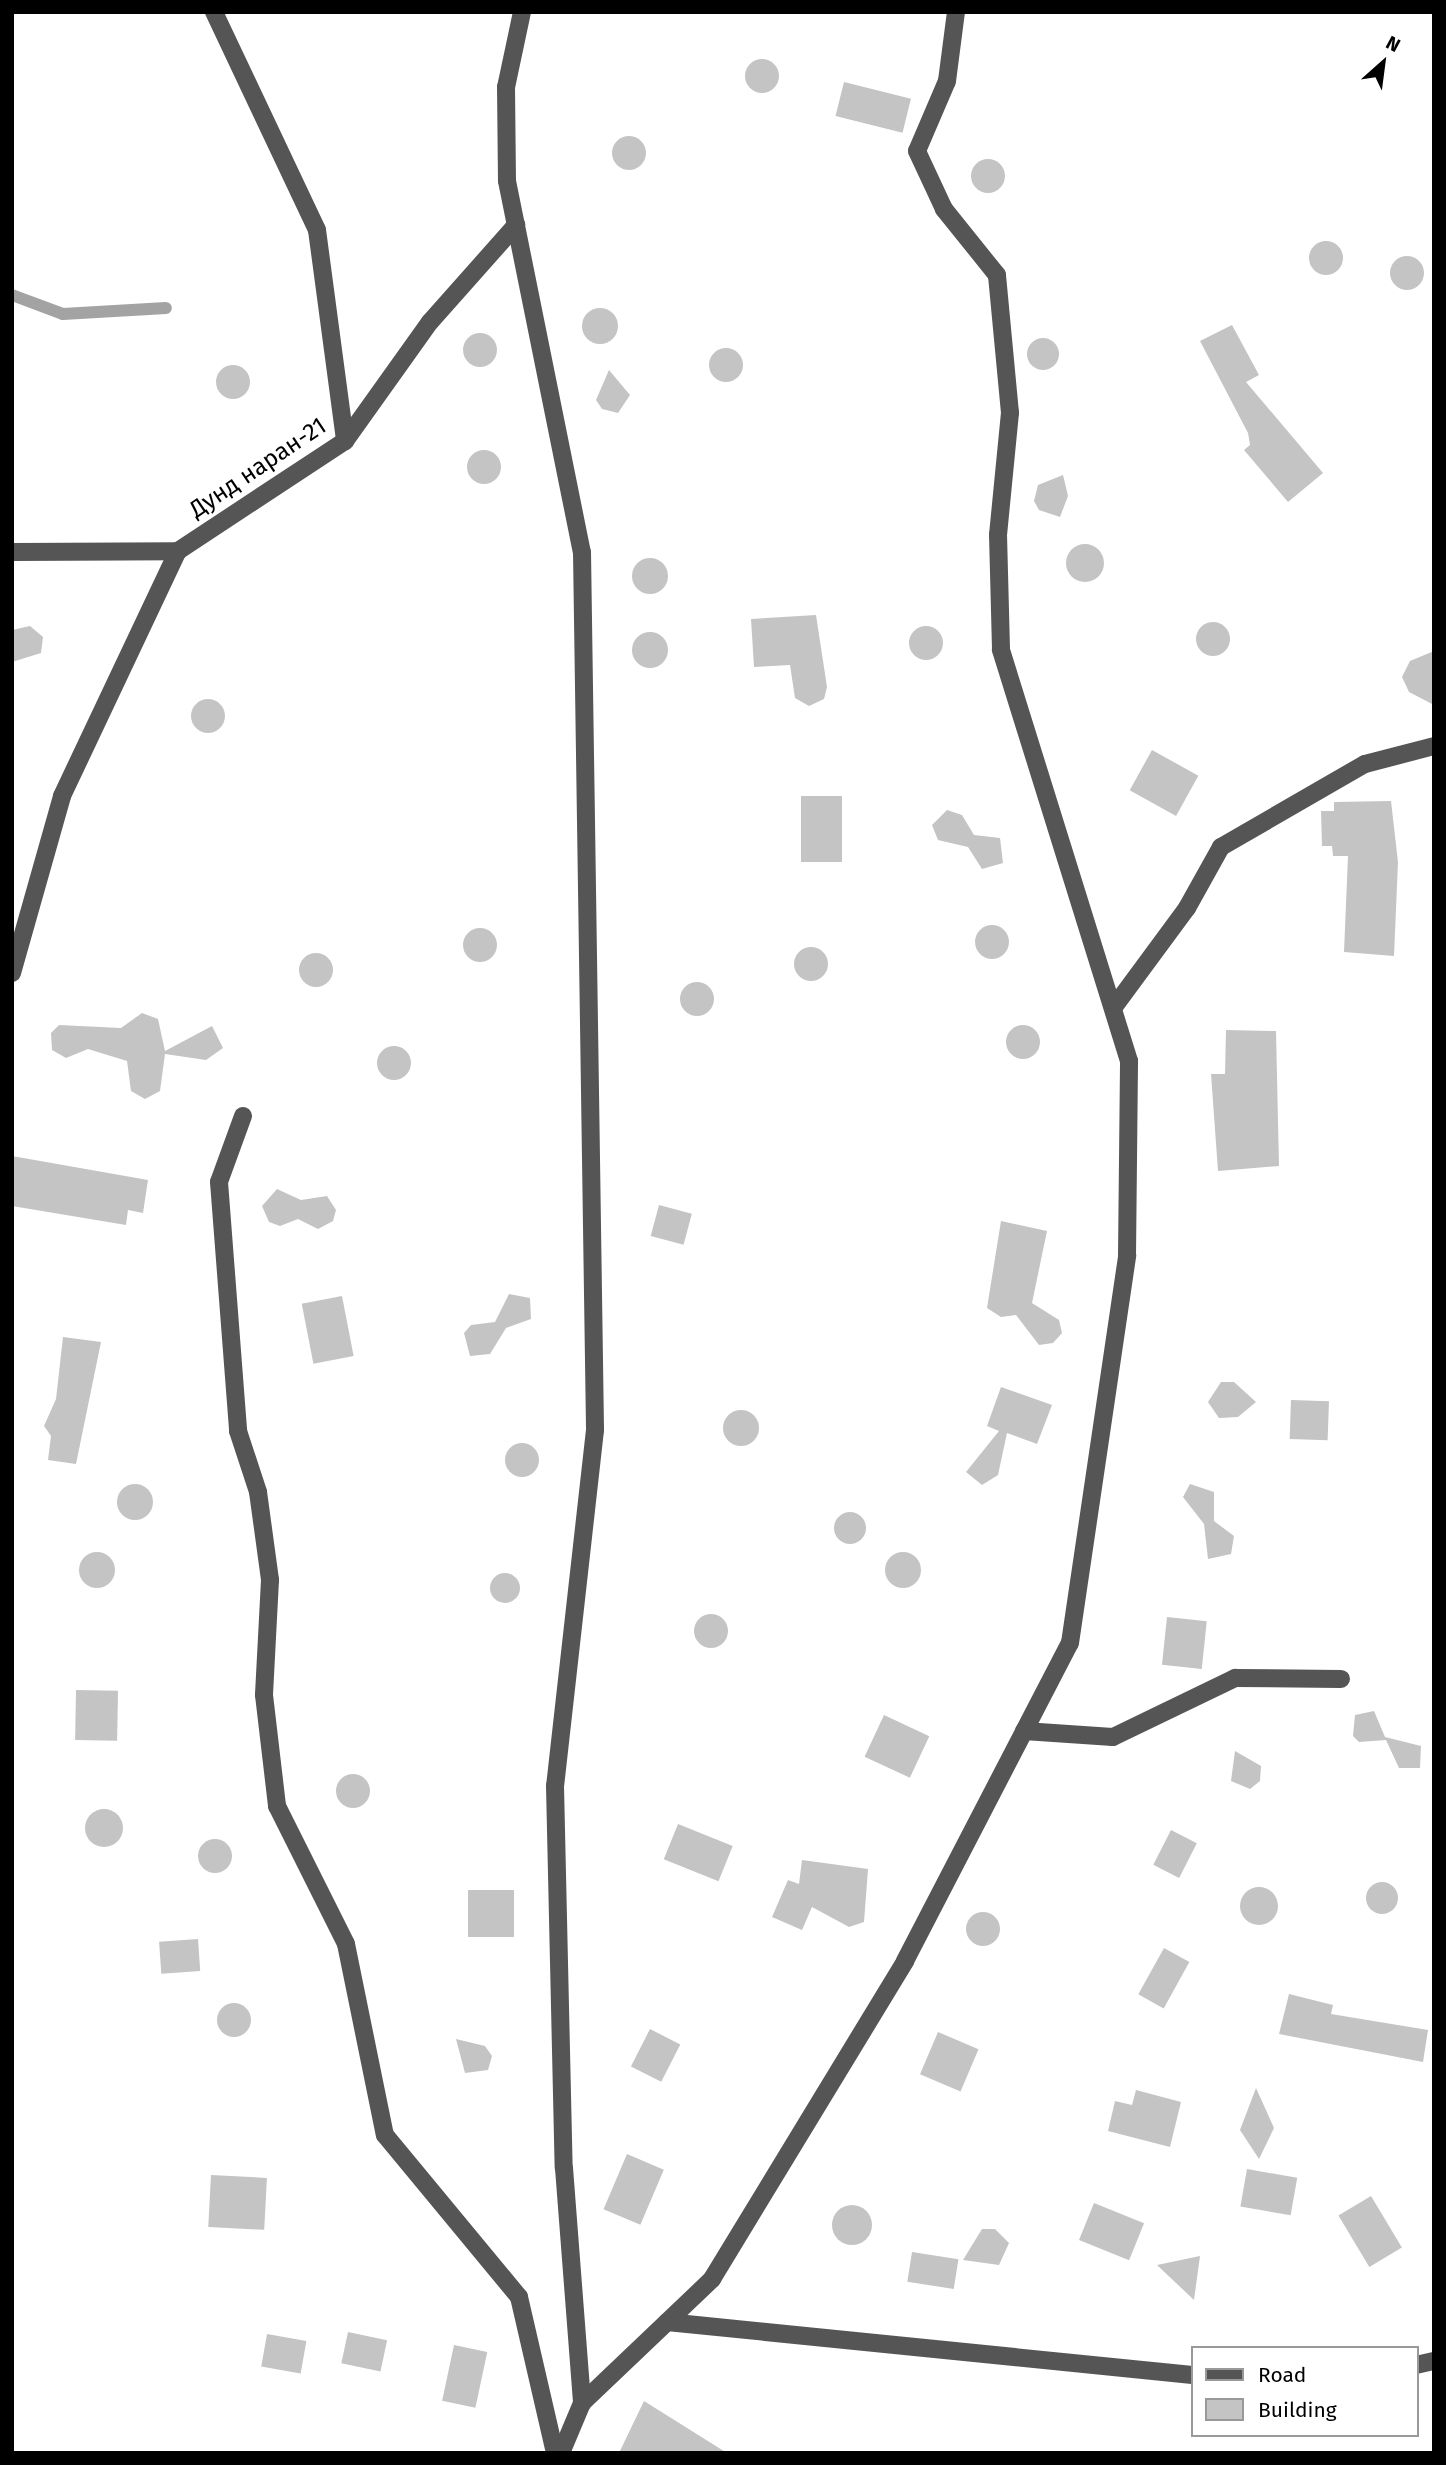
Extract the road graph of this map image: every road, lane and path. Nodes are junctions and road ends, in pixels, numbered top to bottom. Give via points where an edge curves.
1 (214, 12) edge
2 (523, 12) edge
3 (956, 12) edge
4 (516, 225) junction
5 (345, 441) junction
6 (178, 551) junction
7 (12, 552) edge
8 (1434, 746) edge
9 (12, 973) edge
10 (1114, 1007) junction
11 (243, 1116) dead end
12 (1341, 1679) dead end
13 (1024, 1731) junction
14 (667, 2322) junction
15 (1190, 2375) edge
16 (582, 2403) junction
17 (555, 2453) edge
18 (561, 2453) edge

1 - 5 street via 317,230
2 - 4 street via 506,87 507,181
3 - 10 street via 947,80 917,151 944,209 997,275 1010,413 998,535 1001,649
4 - 5 street, Дунд наран-21 via 430,322
4 - 16 street via 582,552 595,1430 555,1786 564,2168
5 - 6 street, Дунд наран-21
6 - 7 street, Дунд наран-21
6 - 9 street via 62,796
8 - 10 street via 1365,764 1221,847 1187,908
10 - 13 street via 1129,1061 1127,1255 1070,1643
11 - 17 street via 219,1182 237,1431 258,1492 270,1580 264,1695 277,1807 346,1944 385,2135 519,2297
12 - 13 street via 1235,1678 1113,1737
13 - 14 street via 898,1972 712,2279
14 - 15 street
14 - 16 street
16 - 18 street

